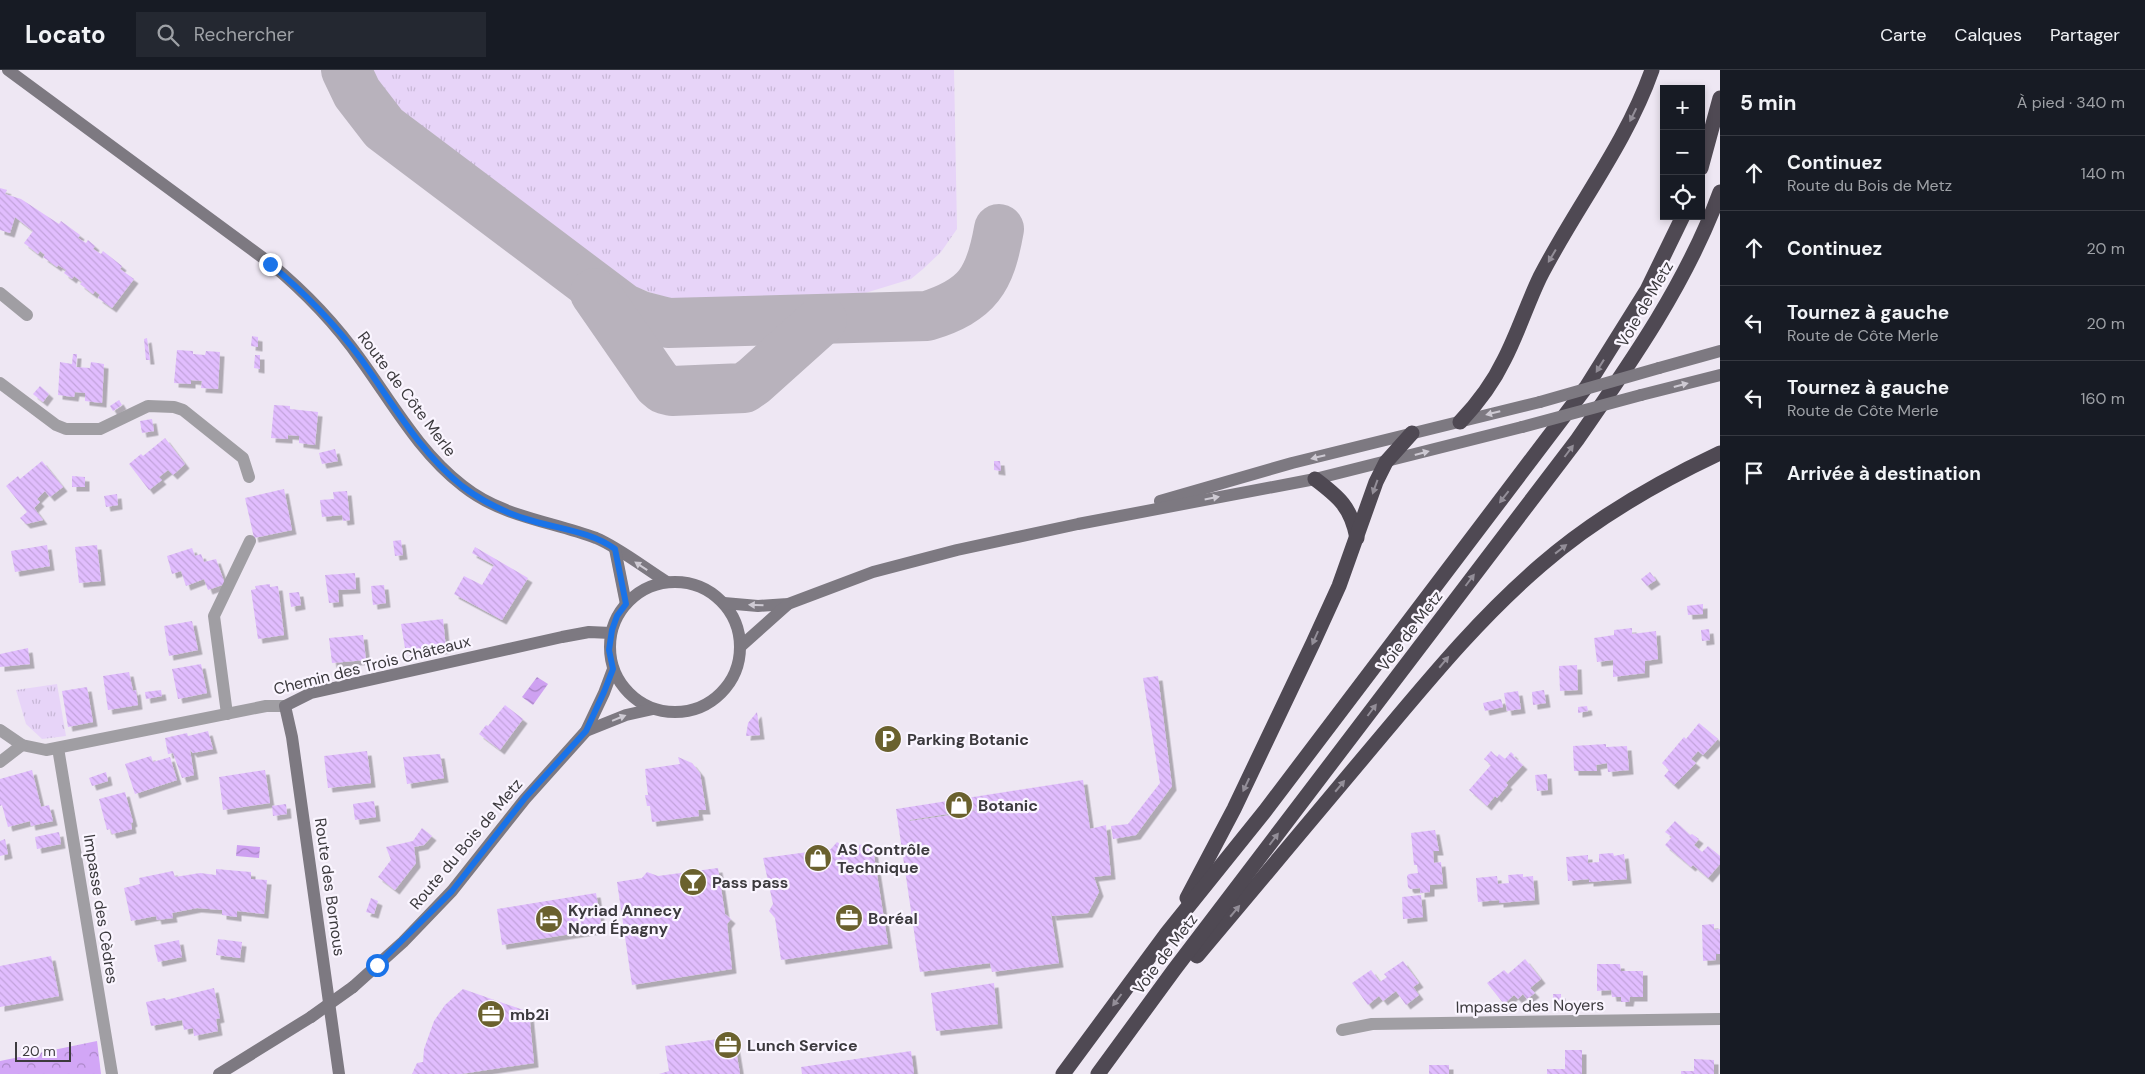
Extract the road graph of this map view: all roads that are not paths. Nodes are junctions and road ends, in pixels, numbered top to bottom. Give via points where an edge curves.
1 (8, 70) edge
2 (1652, 70) edge
3 (1720, 98) edge
4 (1705, 153) edge
5 (1720, 192) edge
6 (1681, 220) edge
7 (0, 293) edge
8 (27, 315) dead end
9 (1720, 351) edge
10 (1720, 375) edge
11 (0, 383) edge
12 (1460, 422) junction
13 (1412, 433) junction
14 (1720, 454) edge
15 (1386, 462) junction
16 (249, 477) dead end
17 (1315, 479) junction
18 (1078, 524) junction
19 (1357, 538) junction
20 (250, 541) dead end
21 (615, 549) junction
22 (667, 582) junction
23 (724, 603) junction
24 (626, 604) junction
25 (788, 604) junction
26 (611, 633) junction
27 (741, 646) junction
28 (613, 669) junction
29 (285, 706) junction
30 (653, 710) junction
31 (227, 714) junction
32 (0, 730) edge
33 (586, 731) junction
34 (22, 745) junction
35 (58, 748) junction
36 (0, 762) edge
37 (1167, 933) junction
38 (1720, 1020) edge
39 (1342, 1030) dead end
40 (1100, 1071) edge
41 (112, 1074) edge
42 (219, 1074) edge
43 (339, 1074) edge
44 (1063, 1074) edge

1 - 21 main road, Route de Côte Merle via 297,286 361,359 427,452 464,487 509,512 594,538
2 -> 12 highway via 1625,131 1540,276 1504,361 1485,392
3 - 4 highway
40 -> 5 highway, Voie de Metz via 1577,440 1635,357 1673,294
6 -> 37 highway, Voie de Metz via 1647,290 1587,386 1265,810
7 - 8 street
9 -> 12 main road, bridge
15 -> 10 main road, bridge
11 - 16 street via 66,429 100,429 148,406 178,408 243,458
12 - 13 main road
13 - 15 highway
13 -> 18 main road
40 -> 14 highway via 1452,652 1508,594 1549,558 1621,506 1682,471
15 - 17 main road
15 -> 19 highway
18 -> 17 main road
17 - 19 highway via 1338,496 1351,514
18 - 25 main road via 894,566
19 -> 37 highway via 1339,586 1234,809
20 - 31 street via 214,616
22 -> 21 main road, Route de Côte Merle
21 - 24 main road
22 - 23 main road via 688,583 707,590
22 - 24 main road via 638,593
25 -> 23 main road
23 - 27 main road via 739,630
24 - 26 main road
25 - 27 main road
26 - 28 main road via 609,650
26 - 29 main road, Chemin des Trois Châteaux via 589,632 543,641 311,693
27 - 30 main road via 738,666 729,685 714,700 685,712
28 - 30 main road via 622,686
28 - 33 main road, Route du Bois de Metz
29 - 31 street, Chemin des Trois Châteaux via 266,706
29 - 43 main road, Route des Bornous
33 -> 30 main road, Route du Bois de Metz via 626,715
31 - 35 street, Chemin des Trois Châteaux
32 - 34 street
33 - 42 main road, Route du Bois de Metz, bridge via 525,798 452,891 403,942 353,987
34 - 35 street, Chemin des Trois Châteaux via 38,750
34 - 36 street
35 - 41 street, Impasse des Cèdres
37 -> 44 highway, Voie de Metz
38 - 39 street, Impasse des Noyers via 1372,1024

